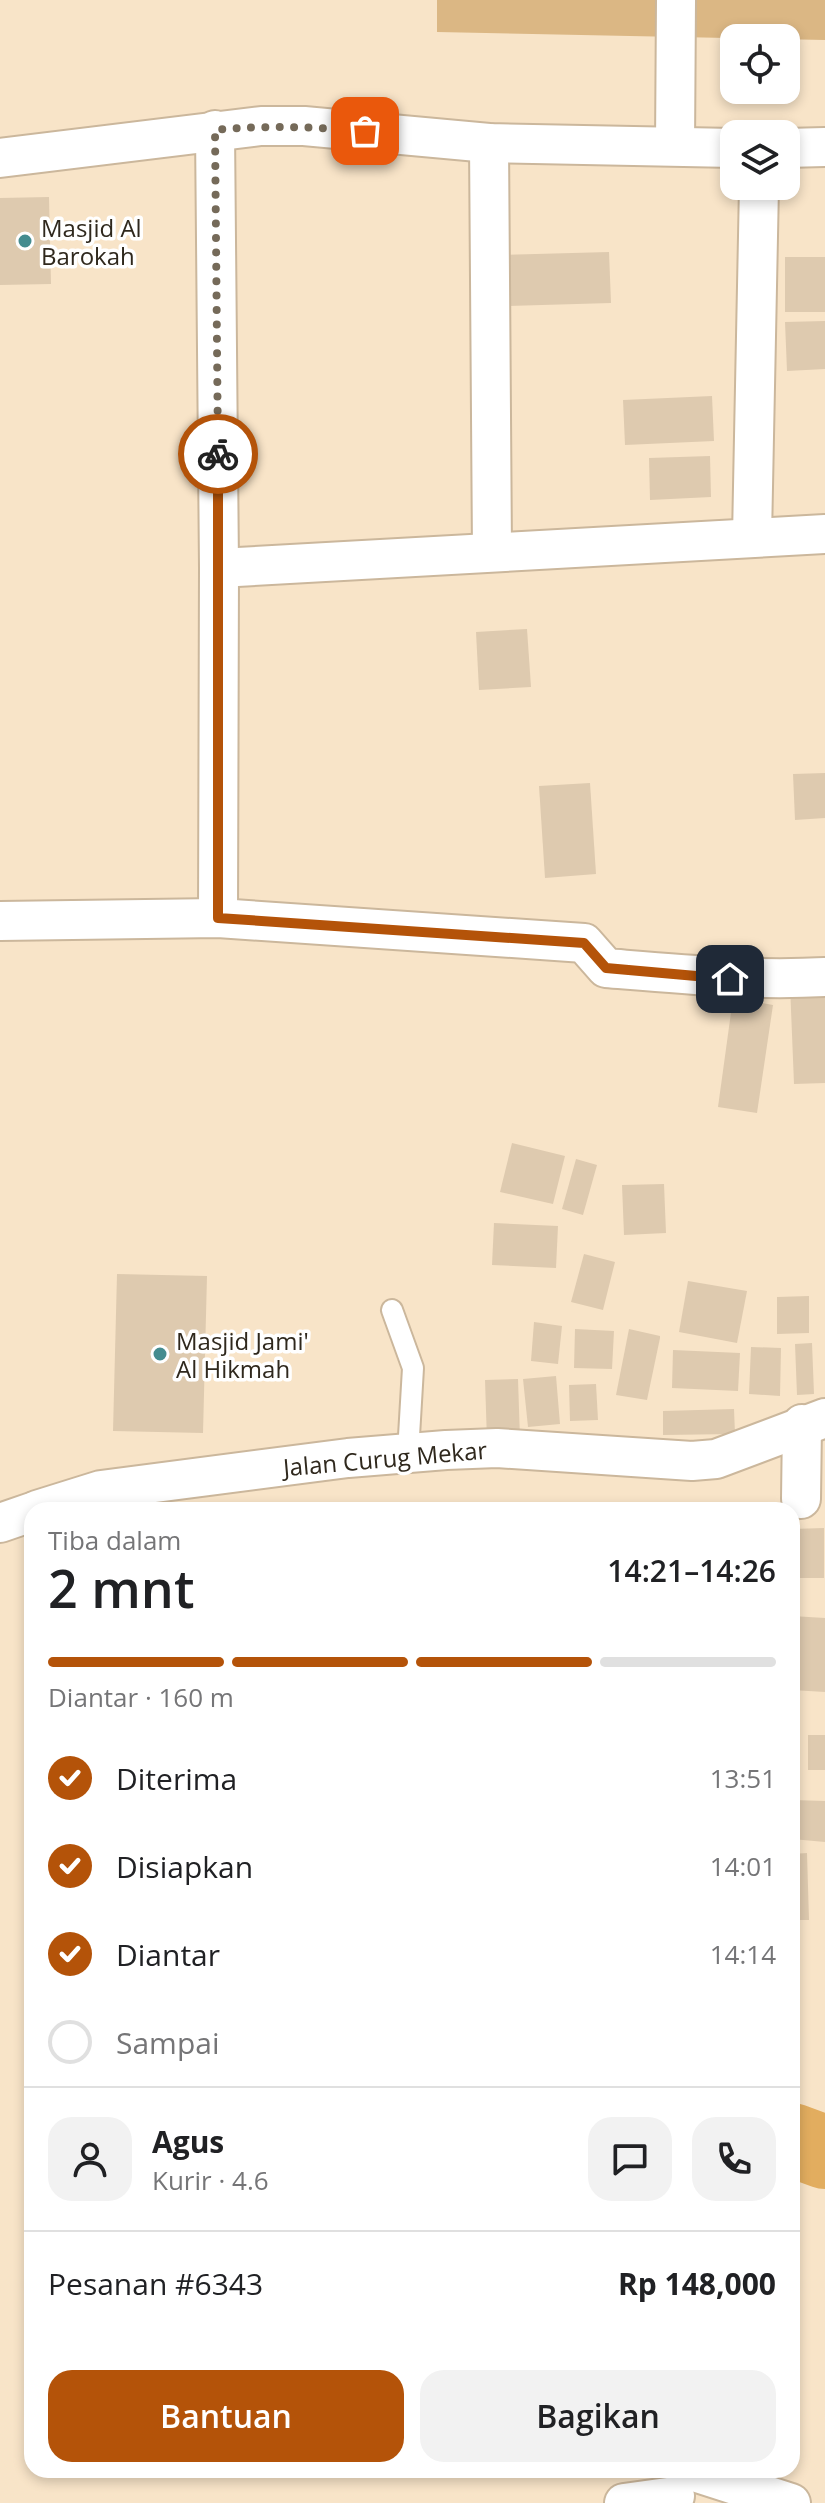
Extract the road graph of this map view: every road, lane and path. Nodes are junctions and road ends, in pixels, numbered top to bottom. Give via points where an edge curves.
1 (676, 0) edge
2 (215, 130) junction
3 (489, 143) junction
4 (675, 146) junction
5 (825, 147) edge
6 (720, 148) edge
7 (800, 148) edge
8 (0, 158) edge
9 (759, 200) edge
10 (825, 534) edge
11 (752, 537) junction
12 (492, 551) junction
13 (219, 568) junction
14 (218, 918) junction
15 (0, 921) edge
16 (825, 977) edge
17 (392, 1310) dead end
18 (814, 1421) edge
19 (408, 1453) junction
20 (801, 1499) dead end
21 (63, 1502) edge
22 (24, 1515) edge
23 (0, 1523) edge
24 (678, 2485) edge
25 (624, 2503) edge
26 (791, 2503) edge

1 - 4 street
2 - 3 street via 304,126
2 - 8 street
2 - 13 street
3 - 4 street
3 - 12 street
4 - 6 street
5 - 7 street
9 - 11 street
10 - 11 street
11 - 12 street
12 - 13 street
13 - 14 street
14 - 15 street
14 - 16 street via 584,943 606,968 730,979
17 - 19 lane via 413,1368
18 - 19 street, Jalan Curug Mekar via 716,1459 692,1461 497,1448
18 - 20 street
19 - 21 street, Jalan Curug Mekar via 101,1490
22 - 23 street, Jalan Curug Mekar
24 - 25 street
24 - 26 street

